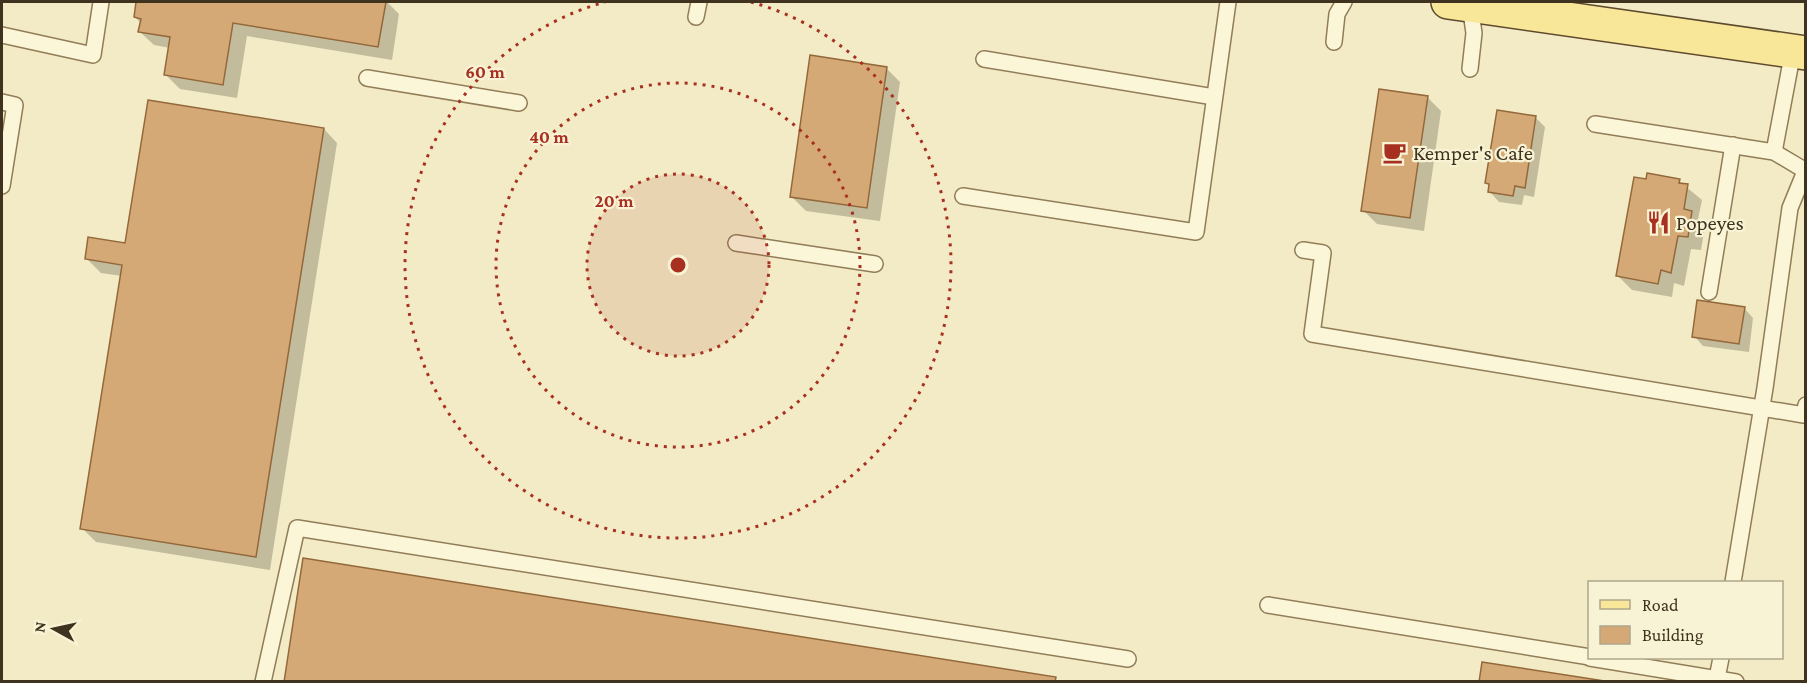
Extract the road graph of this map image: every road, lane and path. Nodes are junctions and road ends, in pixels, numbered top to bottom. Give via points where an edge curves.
1 (101, 2) edge
2 (699, 2) edge
3 (1228, 2) edge
4 (1344, 2) edge
5 (1459, 3) edge
6 (696, 17) dead end
7 (2, 35) edge
8 (1334, 42) dead end
9 (1799, 52) edge
10 (984, 59) dead end
11 (1470, 69) dead end
12 (368, 78) dead end
13 (1214, 97) junction
14 (2, 102) edge
15 (519, 103) dead end
16 (1594, 124) dead end
17 (1733, 145) junction
18 (1774, 152) junction
19 (1805, 170) edge
20 (2, 186) edge
21 (963, 196) dead end
22 (736, 243) dead end
23 (1303, 250) dead end
24 (875, 264) dead end
25 (1709, 292) dead end
26 (1761, 408) junction
27 (1805, 415) edge
28 (1733, 581) edge
29 (1268, 605) dead end
30 (1588, 657) edge
31 (1128, 659) dead end
32 (1602, 659) edge
33 (1721, 659) edge
34 (1717, 678) junction
35 (263, 681) edge
36 (1736, 681) edge

1 - 7 lane via 93,55
2 - 6 lane
3 - 13 lane
4 - 8 lane via 1337,14
5 - 9 main road
5 - 11 lane via 1474,33
9 - 18 lane
10 - 13 lane
12 - 15 lane
13 - 21 lane via 1196,232
14 - 20 lane via 15,105
16 - 17 lane
17 - 18 lane
17 - 25 lane
18 - 19 lane
19 - 26 lane via 1790,208
22 - 24 lane
23 - 26 lane via 1323,253 1312,334
26 - 27 lane
26 - 28 lane
29 - 30 lane
31 - 35 lane via 297,528
32 - 34 lane
33 - 34 lane
34 - 36 lane

